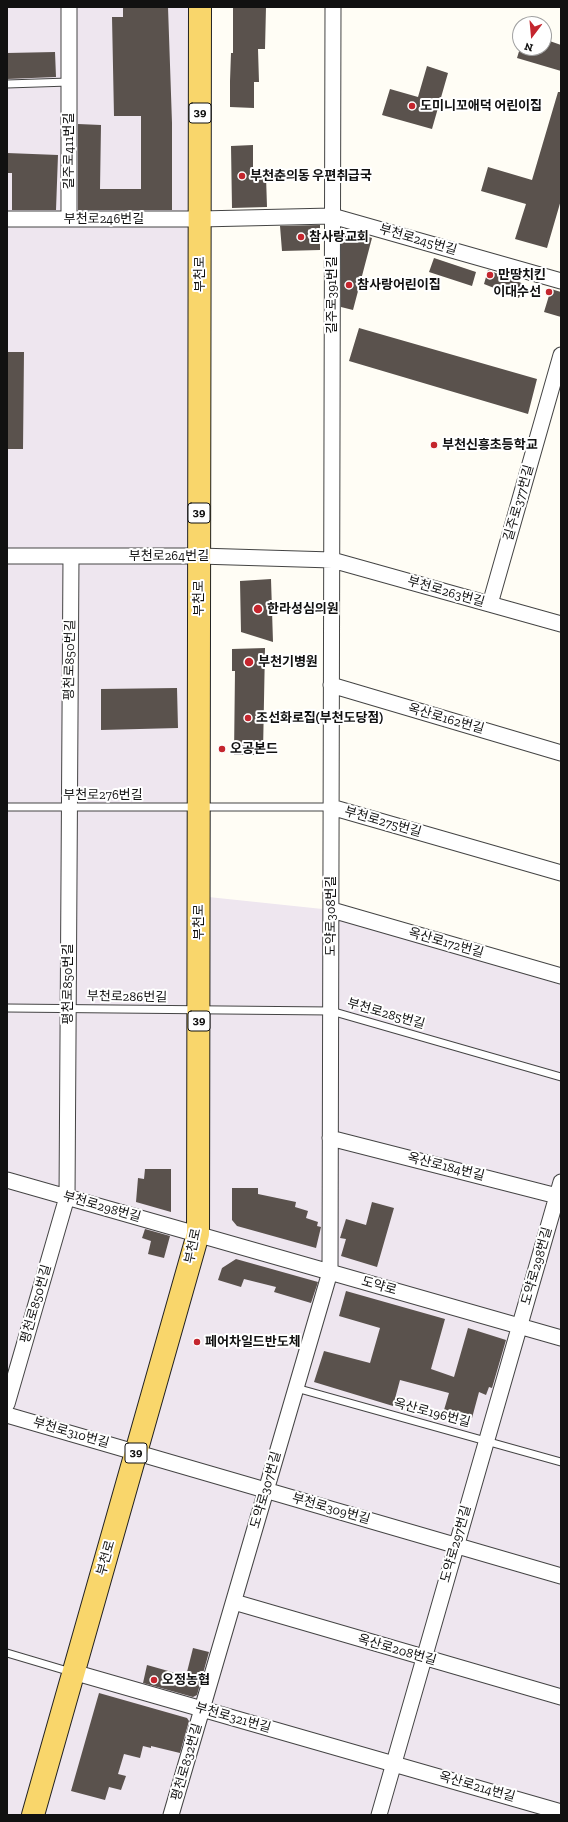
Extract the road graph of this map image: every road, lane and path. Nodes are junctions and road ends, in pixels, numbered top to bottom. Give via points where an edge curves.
1 (69, 7) edge
2 (200, 7) edge
3 (333, 7) edge
4 (69, 82) junction
5 (7, 84) edge
6 (332, 216) junction
7 (7, 219) edge
8 (69, 219) junction
9 (200, 219) junction
10 (561, 282) edge
11 (561, 355) edge
12 (7, 556) edge
13 (71, 556) junction
14 (199, 556) junction
15 (332, 560) junction
16 (490, 604) junction
17 (561, 624) edge
18 (331, 685) junction
19 (561, 752) edge
20 (7, 807) edge
21 (68, 807) junction
22 (199, 807) junction
23 (331, 807) junction
24 (561, 873) edge
25 (332, 910) junction
26 (561, 976) edge
27 (7, 1008) edge
28 (68, 1008) junction
29 (199, 1010) junction
30 (331, 1011) junction
31 (561, 1077) edge
32 (330, 1138) junction
33 (7, 1180) edge
34 (560, 1192) edge
35 (67, 1197) junction
36 (198, 1234) junction
37 (330, 1272) junction
38 (520, 1327) junction
39 (561, 1338) edge
40 (296, 1388) junction
41 (7, 1404) edge
42 (7, 1415) edge
43 (486, 1440) junction
44 (136, 1452) junction
45 (561, 1462) edge
46 (267, 1490) junction
47 (456, 1545) junction
48 (561, 1576) edge
49 (234, 1602) junction
50 (7, 1653) edge
51 (424, 1658) junction
52 (73, 1672) junction
53 (561, 1697) edge
54 (202, 1709) junction
55 (394, 1763) junction
56 (561, 1812) edge
57 (33, 1815) edge
58 (171, 1815) edge
59 (379, 1815) edge

1 - 4 street, 길주로411번길
2 - 9 main road, 부천로 / 39
3 - 6 street, 길주로391번길
4 - 5 lane
4 - 8 street, 길주로411번길
6 - 9 street, 부천로245번길
6 - 10 street, 부천로245번길
6 - 15 street, 길주로391번길
7 - 8 street, 부천로246번길
8 - 9 street, 부천로246번길
9 - 14 main road, 부천로 / 39
11 - 16 street, 길주로377번길
12 - 13 street, 부천로264번길
13 - 14 street, 부천로264번길
13 - 21 street, 평천로850번길
14 - 15 street, 부천로264번길
14 - 22 main road, 부천로 / 39
15 - 16 street, 부천로263번길
15 - 18 street, 도약로308번길
16 - 17 street, 부천로263번길
18 - 19 street, 옥산로162번길
18 - 23 street, 도약로308번길
20 - 21 lane, 부천로276번길
21 - 22 lane, 부천로276번길
21 - 28 street, 평천로850번길
22 - 23 lane, 부천로275번길
22 - 29 main road, 부천로 / 39
23 - 24 street, 부천로275번길
23 - 25 street, 도약로308번길
25 - 26 street, 옥산로172번길
25 - 30 street, 도약로308번길
27 - 28 lane, 부천로286번길
28 - 29 lane, 부천로286번길
28 - 35 street, 평천로850번길
29 - 30 lane, 부천로285번길
29 - 36 main road, 부천로 / 39
30 - 31 lane, 부천로285번길
30 - 32 street, 도약로308번길
32 - 34 street, 옥산로184번길
32 - 37 street, 도약로308번길
33 - 35 street, 부천로298번길
34 - 38 street, 도약로298번길
35 - 36 street, 부천로298번길
35 - 41 street, 평천로850번길
36 - 37 street, 도약로
36 - 44 main road, 부천로 / 39
37 - 38 street, 도약로
37 - 40 street, 도약로307번길
38 - 39 street, 도약로
38 - 43 street, 도약로297번길
40 - 43 lane, 옥산로196번길
40 - 46 street, 도약로307번길
42 - 44 street, 부천로310번길
43 - 45 lane, 옥산로196번길
43 - 47 street, 도약로297번길
44 - 46 street, 부천로309번길
44 - 52 main road, 부천로 / 39
46 - 47 street, 부천로309번길
46 - 49 street, 도약로307번길
47 - 48 street, 부천로309번길
47 - 51 street, 도약로297번길
49 - 51 street, 옥산로208번길
49 - 54 street, 도약로307번길
50 - 52 lane
51 - 53 street, 옥산로208번길
51 - 55 street, 도약로297번길
52 - 54 street, 부천로321번길
52 - 57 main road, 부천로 / 39
54 - 55 street, 부천로321번길
54 - 58 street, 평천로832번길
55 - 56 street, 옥산로214번길
55 - 59 street, 도약로297번길

